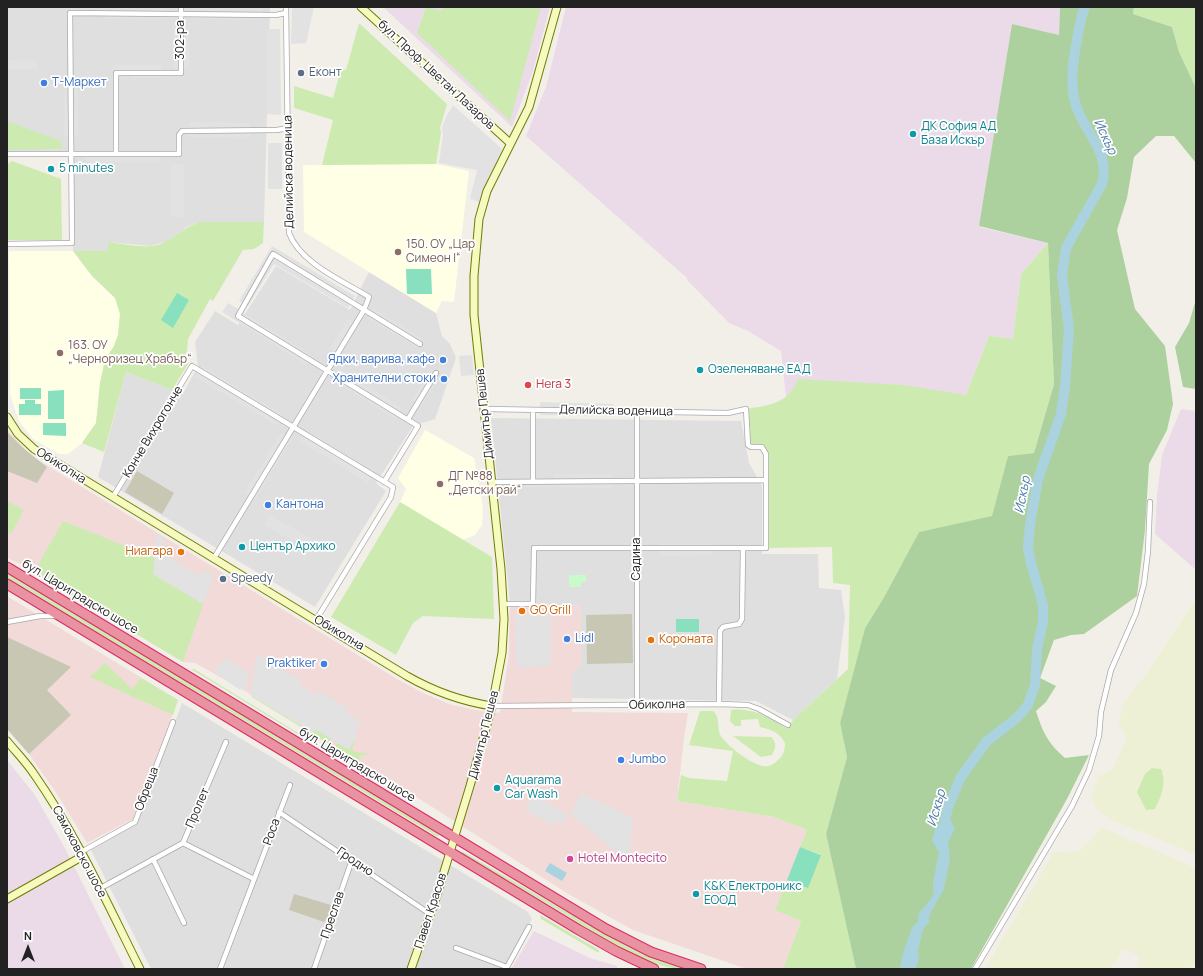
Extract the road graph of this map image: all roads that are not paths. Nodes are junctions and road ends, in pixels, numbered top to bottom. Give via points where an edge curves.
1 (181, 7) edge
2 (286, 7) edge
3 (361, 7) edge
4 (557, 7) edge
5 (286, 13) junction
6 (181, 14) junction
7 (288, 128) junction
8 (510, 143) junction
9 (7, 154) edge
10 (71, 154) junction
11 (116, 154) junction
12 (7, 244) edge
13 (364, 310) junction
14 (420, 344) dead end
15 (327, 370) junction
16 (436, 373) dead end
17 (485, 409) junction
18 (533, 410) junction
19 (637, 412) junction
20 (7, 417) edge
21 (408, 419) junction
22 (293, 427) junction
23 (766, 480) junction
24 (637, 481) junction
25 (384, 482) junction
26 (492, 482) junction
27 (533, 482) junction
28 (113, 497) junction
29 (1150, 502) dead end
30 (637, 548) junction
31 (743, 548) junction
32 (214, 558) junction
33 (7, 567) edge
34 (7, 584) edge
35 (504, 604) junction
36 (61, 616) junction
37 (316, 620) junction
38 (10, 622) edge
39 (719, 704) junction
40 (637, 705) junction
41 (492, 706) junction
42 (173, 722) dead end
43 (788, 725) dead end
44 (7, 741) edge
45 (226, 742) dead end
46 (290, 785) dead end
47 (279, 812) junction
48 (454, 837) junction
49 (183, 843) junction
50 (450, 852) junction
51 (82, 854) junction
52 (153, 859) junction
53 (352, 860) junction
54 (254, 879) junction
55 (99, 889) junction
56 (7, 899) edge
57 (430, 914) junction
58 (184, 923) dead end
59 (529, 927) dead end
60 (456, 948) dead end
61 (506, 968) edge
62 (140, 969) edge
63 (220, 969) edge
64 (314, 969) edge
65 (411, 969) edge
66 (654, 969) edge
67 (701, 969) edge
68 (975, 969) edge

1 - 6 street, 302-ра
2 - 5 street, Делийска воденица
3 - 8 main road, бул. Проф. Цветан Лазаров
4 - 8 main road, Димитър Пешев via 529,107
5 - 6 street
5 - 7 street, Делийска воденица
6 - 10 street via 70,13
6 - 11 street, 302-ра via 181,73 116,73
7 - 11 street via 184,131 179,135 179,154
7 - 13 street, Делийска воденица via 288,223 293,244 308,259 369,297
8 - 17 main road, Димитър Пешев via 488,191 480,219 474,276 474,315
9 - 10 street
10 - 11 street
10 - 12 street via 72,243
13 - 14 street
13 - 15 street
13 - 15 street via 273,254 238,316
15 - 21 street
15 - 22 street
16 - 21 street
17 - 18 street, Делийска воденица
17 - 26 main road, Димитър Пешев
18 - 19 street, Делийска воденица
18 - 27 street
19 - 23 street, Делийска воденица via 728,413 746,409 748,445 762,448 766,454
19 - 24 street, Садина
20 - 28 main road, Обиколна via 18,434 34,449
21 - 25 street via 418,426
22 - 25 street
22 - 28 street, Конче Вихрогонче via 192,366
22 - 32 street
23 - 24 street
23 - 31 street via 766,548
24 - 27 street
24 - 30 street, Садина
25 - 37 street via 393,487 391,497
26 - 27 street
26 - 35 main road, Димитър Пешев
28 - 32 main road, Обиколна
29 - 68 street via 1144,584 1136,613 1111,670 1101,712 1099,736 1089,770 1072,806
30 - 31 street
30 - 35 street via 534,548 533,604
30 - 40 street, Садина
31 - 39 street via 742,619 739,624 724,627 720,631
32 - 37 main road, Обиколна
33 - 48 highway, бул. Цариградско шосе
34 - 36 highway
35 - 41 main road, Димитър Пешев via 502,653
36 - 38 street via 40,616
36 - 50 highway
37 - 41 main road, Обиколна via 433,690 463,701
39 - 40 street, Обиколна
39 - 43 street, Обиколна via 748,705
40 - 41 street, Обиколна
41 - 48 main road, Димитър Пешев
42 - 51 street, Обреща via 135,822
44 - 51 main road, Самоковско шосе via 33,773
45 - 49 street, Пролет
46 - 47 street, Роса
47 - 53 street, Гродно
47 - 54 street, Роса
48 - 50 main road, Димитър Пешев
48 - 67 highway, бул. Цариградско шосе via 621,938 651,952
49 - 52 street, Пролет
49 - 54 street
50 - 57 main road, Павел Красов
50 - 66 highway via 600,943
51 - 55 main road, Самоковско шосе
51 - 56 main road
52 - 55 street, Пролет
52 - 58 street
53 - 57 street, Гродно
53 - 64 street, Преслав
54 - 63 street, Роса
55 - 62 main road, Самоковско шосе
57 - 65 main road, Павел Красов
59 - 61 street
60 - 61 street

